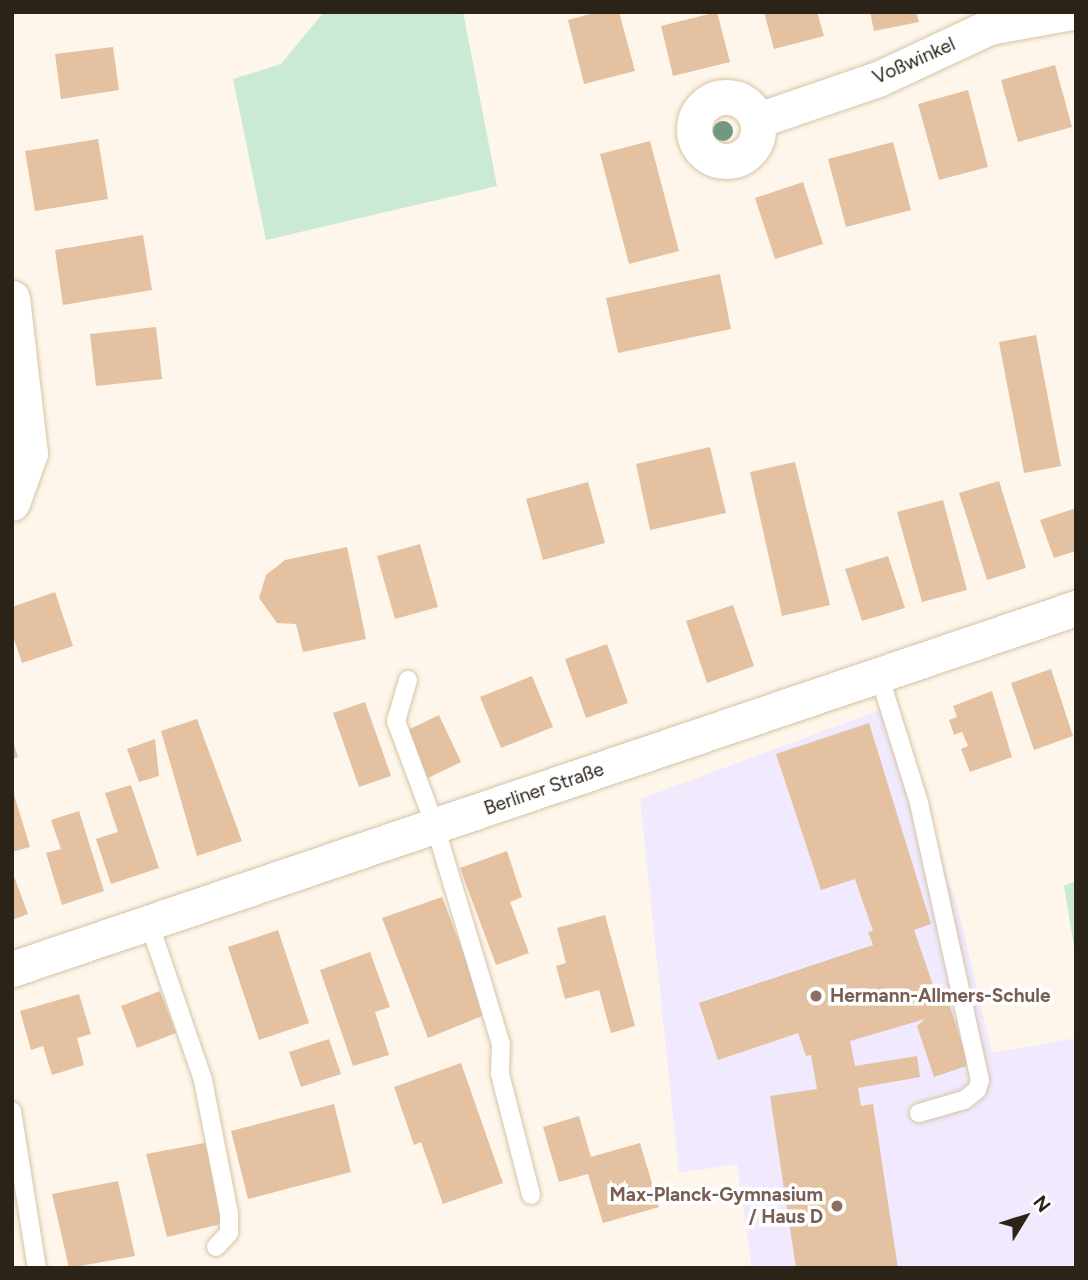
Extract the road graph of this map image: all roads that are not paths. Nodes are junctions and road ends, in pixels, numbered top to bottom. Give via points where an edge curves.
1 (1072, 12) edge
2 (758, 120) dead end
3 (12, 298) edge
4 (12, 503) edge
5 (1076, 608) edge
6 (879, 675) junction
7 (408, 680) dead end
8 (435, 826) junction
9 (149, 923) junction
10 (12, 969) edge
11 (12, 1111) edge
12 (919, 1113) dead end
13 (531, 1195) dead end
14 (216, 1247) dead end
15 (37, 1268) edge

1 - 2 street, Voßwinkel via 989,27 878,79
3 - 4 street via 30,453
5 - 6 street, Berliner Straße
6 - 8 street, Berliner Straße
6 - 12 lane via 919,803 981,1080 964,1100
7 - 8 lane via 396,721
8 - 9 street, Berliner Straße
8 - 13 lane via 501,1044 500,1074
9 - 10 street, Berliner Straße
9 - 14 lane via 203,1080 229,1214 229,1233
11 - 15 lane

